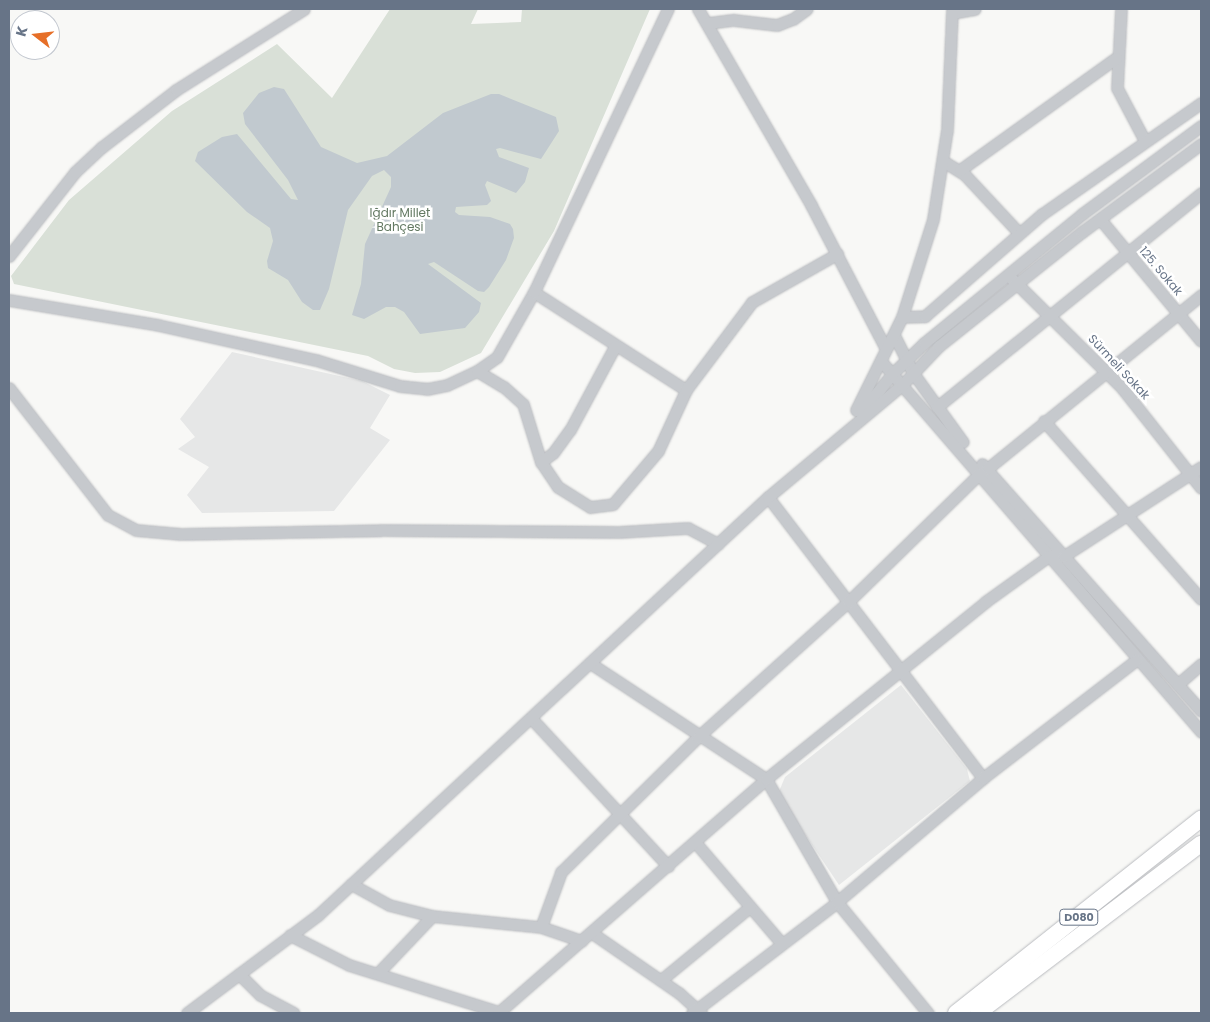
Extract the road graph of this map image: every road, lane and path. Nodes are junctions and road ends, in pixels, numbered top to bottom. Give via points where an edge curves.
1 (304, 9) edge
2 (668, 9) edge
3 (698, 9) edge
4 (807, 9) edge
5 (975, 9) edge
6 (1121, 9) edge
7 (952, 11) edge
8 (708, 23) junction
9 (1116, 58) junction
10 (1201, 103) edge
11 (1201, 126) edge
12 (1145, 140) junction
13 (1201, 144) edge
14 (943, 161) junction
15 (960, 170) junction
16 (1201, 193) edge
17 (1100, 219) junction
18 (1019, 233) junction
19 (1127, 252) junction
20 (837, 254) junction
21 (9, 256) edge
22 (1007, 274) junction
23 (1016, 284) junction
24 (534, 292) junction
25 (1201, 295) edge
26 (9, 300) edge
27 (1179, 314) junction
28 (1050, 316) junction
29 (902, 317) junction
30 (894, 335) junction
31 (1201, 341) edge
32 (615, 346) junction
33 (886, 349) junction
34 (906, 360) junction
35 (881, 361) junction
36 (477, 371) junction
37 (1106, 371) junction
38 (892, 374) junction
39 (913, 374) junction
40 (902, 385) junction
41 (9, 388) edge
42 (686, 390) junction
43 (937, 407) junction
44 (1044, 421) junction
45 (848, 428) junction
46 (541, 462) junction
47 (1197, 470) edge
48 (984, 471) junction
49 (1201, 488) edge
50 (768, 497) junction
51 (1126, 516) junction
52 (718, 544) junction
53 (1048, 556) junction
54 (1064, 556) junction
55 (1201, 599) edge
56 (849, 601) junction
57 (1136, 660) junction
58 (590, 664) junction
59 (1201, 664) edge
60 (900, 669) junction
61 (1178, 684) junction
62 (1201, 711) edge
63 (531, 718) junction
64 (1201, 732) edge
65 (698, 737) junction
66 (983, 778) junction
67 (766, 779) junction
68 (621, 813) junction
69 (1201, 819) edge
70 (694, 842) junction
71 (1201, 844) edge
72 (668, 866) junction
73 (351, 884) junction
74 (837, 902) junction
75 (750, 907) junction
76 (432, 916) junction
77 (541, 927) junction
78 (592, 933) junction
79 (290, 935) junction
80 (582, 941) junction
81 (782, 944) junction
82 (378, 973) junction
83 (239, 974) junction
84 (661, 980) junction
85 (696, 1012) edge
86 (187, 1013) edge
87 (294, 1013) edge
88 (499, 1013) edge
89 (928, 1013) edge
90 (956, 1013) edge
91 (978, 1013) edge

1 - 21 street via 176,90 102,147 75,172
2 - 24 street
3 - 8 street
4 - 8 street via 792,20 777,24 734,20
5 - 7 street
6 - 9 street
7 - 14 street via 948,130
8 - 20 street
9 - 12 street via 1117,88
9 - 15 street
10 - 12 street
11 - 22 street
12 - 18 street
13 - 17 street
14 - 15 street
14 - 29 street via 933,219
15 - 18 street
16 - 19 street
17 - 19 street, 125. Sokak
17 - 23 street
18 - 29 street via 924,316
19 - 27 street, 125. Sokak
19 - 28 street
20 - 33 street
20 - 42 street via 752,302
22 - 23 street, Sürmeli Sokak
22 - 34 street
23 - 28 street, Sürmeli Sokak
23 - 39 street via 940,346
24 - 32 street
24 - 36 street via 497,357
25 - 27 street
26 - 36 street via 158,325 316,360 400,386 427,389 447,385
27 - 31 street, 125. Sokak
27 - 37 street
28 - 37 street, Sürmeli Sokak
28 - 43 street
29 - 30 street
30 - 33 street
30 - 34 street
32 - 42 street
32 - 46 street via 570,430 553,453
33 - 35 street
34 - 38 street
34 - 39 street
35 - 38 street
35 - 45 street
36 - 46 street via 504,386 523,404
37 - 44 street
37 - 47 street, Sürmeli Sokak
38 - 40 street
38 - 45 street
39 - 40 street
39 - 43 street
40 - 45 street
40 - 48 street
41 - 52 street via 108,515 136,530 181,534 381,530 619,532 688,528
42 - 46 street via 658,450 614,504 590,507 558,487
43 - 48 street
44 - 48 street
44 - 51 street
45 - 50 street
47 - 49 street, Sürmeli Sokak
47 - 51 street
48 - 53 street
48 - 54 street
48 - 56 street
50 - 52 street
50 - 56 street
51 - 54 street
51 - 55 street
52 - 58 street
53 - 54 street
53 - 57 street
53 - 60 street
54 - 61 street
56 - 60 street
56 - 65 street
57 - 64 street
57 - 66 street
58 - 63 street
58 - 65 street
59 - 61 street
60 - 66 street
60 - 67 street
61 - 62 street
63 - 68 street
63 - 73 street
65 - 67 street
65 - 68 street
66 - 74 street
67 - 70 street
67 - 74 street
68 - 72 street
68 - 77 street via 561,872
69 - 90 highway, D080
70 - 72 street
70 - 75 street
71 - 91 highway, D080
72 - 78 street
73 - 76 street via 389,905
73 - 79 street
74 - 81 street
74 - 89 street
75 - 81 street
75 - 84 street
76 - 77 street
76 - 82 street
77 - 80 street
78 - 80 street
78 - 84 street
79 - 82 street via 349,965
79 - 83 street
80 - 88 street
81 - 85 street
82 - 88 street
83 - 86 street
83 - 87 street via 260,995
84 - 85 street

